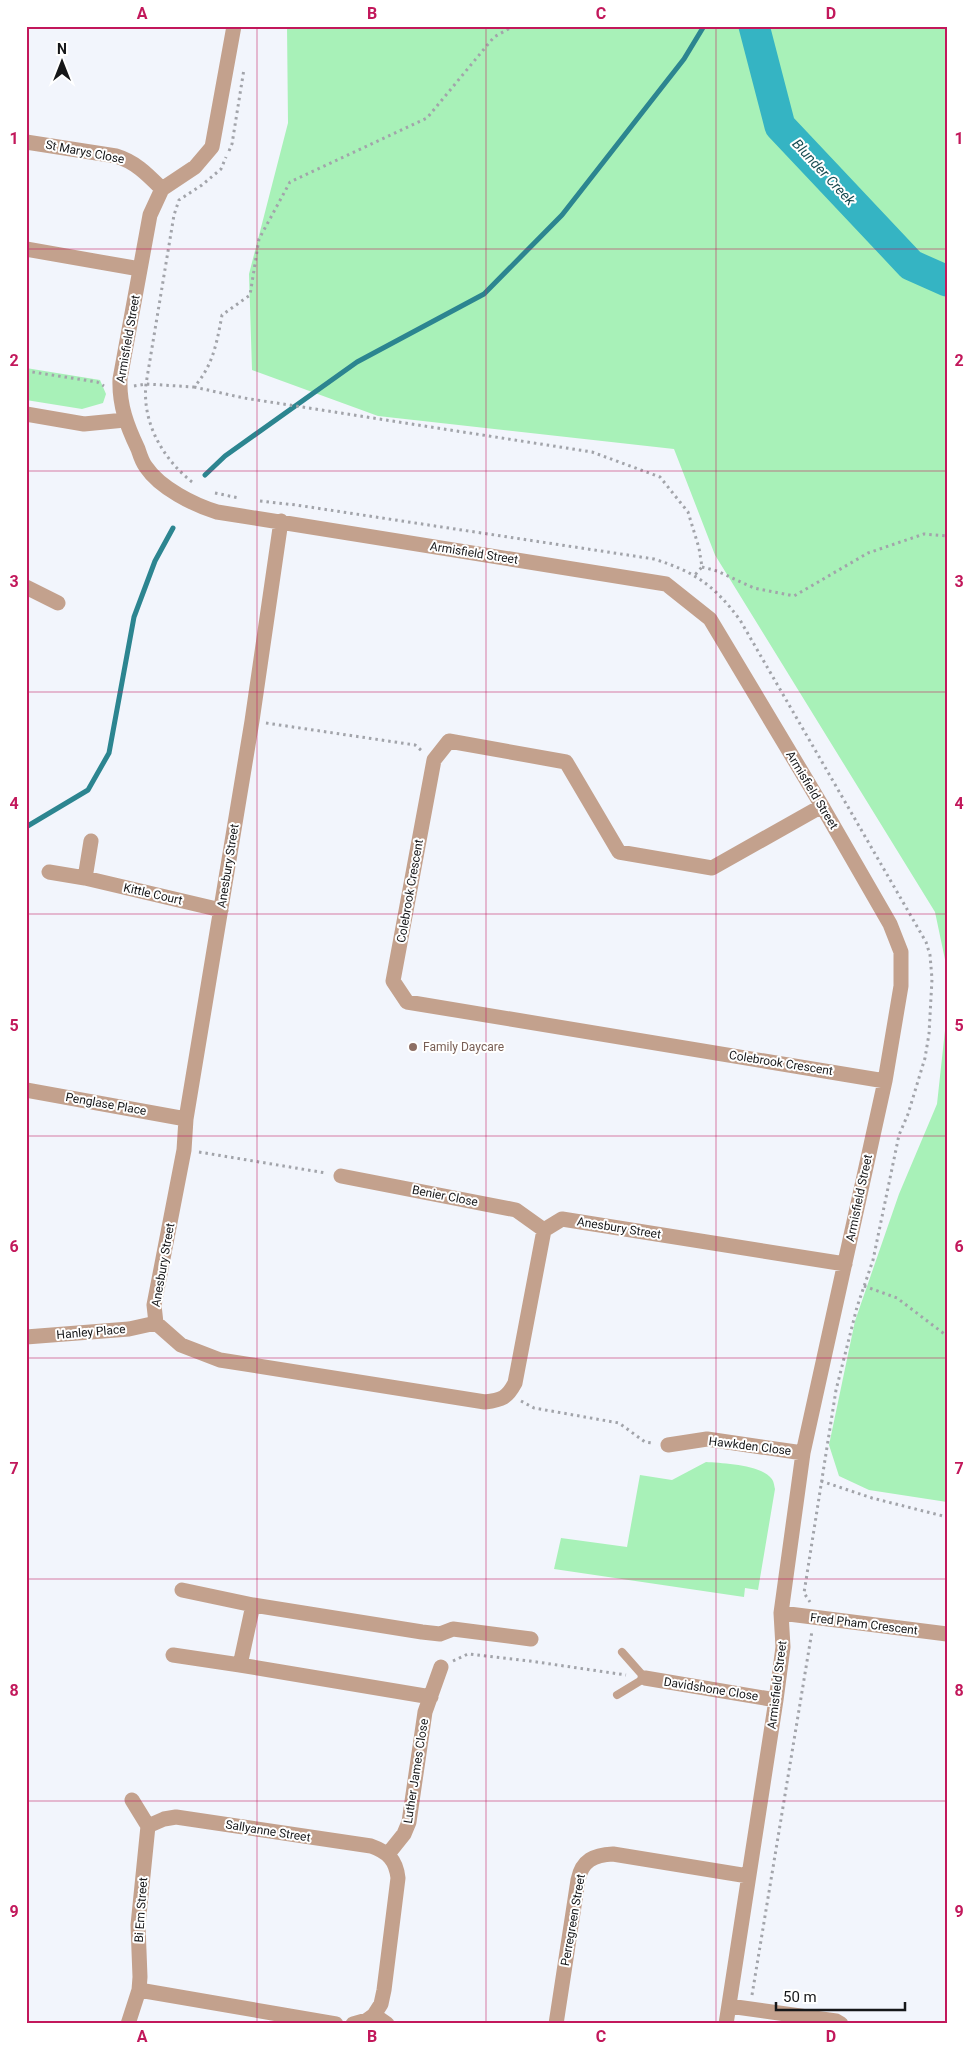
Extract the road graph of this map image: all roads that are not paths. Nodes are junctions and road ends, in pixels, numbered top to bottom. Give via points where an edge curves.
1 (234, 26) edge
2 (26, 142) edge
3 (162, 189) junction
4 (26, 250) edge
5 (140, 269) junction
6 (26, 414) edge
7 (124, 420) junction
8 (281, 521) junction
9 (26, 587) edge
10 (58, 603) dead end
11 (822, 806) junction
12 (91, 841) dead end
13 (49, 872) dead end
14 (86, 878) junction
15 (220, 910) junction
16 (885, 1081) junction
17 (26, 1090) edge
18 (186, 1119) junction
19 (341, 1176) road end
20 (544, 1230) junction
21 (845, 1264) junction
22 (156, 1323) junction
23 (26, 1337) edge
24 (668, 1445) road end
25 (803, 1453) junction
26 (182, 1590) dead end
27 (253, 1605) junction
28 (781, 1613) junction
29 (947, 1634) edge
30 (531, 1638) dead end
31 (622, 1652) dead end
32 (173, 1655) dead end
33 (240, 1665) junction
34 (442, 1668) road end
35 (645, 1678) junction
36 (617, 1695) dead end
37 (431, 1697) junction
38 (776, 1700) junction
39 (132, 1800) dead end
40 (148, 1826) junction
41 (388, 1854) junction
42 (748, 1876) junction
43 (139, 1990) junction
44 (728, 2006) junction
45 (374, 2015) junction
46 (128, 2024) edge
47 (336, 2024) edge
48 (353, 2024) edge
49 (387, 2024) edge
50 (556, 2024) edge
51 (726, 2024) edge
52 (841, 2024) edge

1 - 3 street via 212,147 195,167
2 - 3 street, St Marys Close via 129,160
3 - 5 street, Armisfield Street via 150,215
4 - 5 street
5 - 7 street, Armisfield Street via 120,379
6 - 7 street via 84,424
7 - 8 street, Armisfield Street via 146,468 167,487 198,506 217,512
8 - 11 street, Armisfield Street via 666,584 710,619
8 - 15 street, Anesbury Street
9 - 10 street
11 - 16 street, Armisfield Street via 890,924 901,952 901,986
11 - 16 street, Colebrook Crescent via 712,868 619,852 566,762 449,742 434,760 394,981 407,1002
12 - 14 street
13 - 14 street, Kittle Court
14 - 15 street, Kittle Court
15 - 18 street, Anesbury Street
16 - 21 street, Armisfield Street
17 - 18 street, Penglase Place
18 - 22 street, Anesbury Street via 184,1150 154,1305
19 - 20 street, Benier Close via 516,1210
20 - 21 street, Anesbury Street via 562,1218
20 - 22 street, Anesbury Street via 515,1383 509,1394 498,1400 485,1402 220,1360 182,1345
21 - 25 street, Armisfield Street
22 - 23 street, Hanley Place via 129,1329
24 - 25 street, Hawkden Close via 707,1439
25 - 28 street, Armisfield Street
26 - 27 street
27 - 30 street via 422,1632 440,1634 453,1629
27 - 33 street
28 - 29 street, Fred Pham Crescent
28 - 38 street, Armisfield Street via 783,1647
31 - 35 lane
32 - 33 street
33 - 37 street
34 - 37 street, Luther James Close
35 - 36 lane
35 - 38 street, Davidshone Close
37 - 41 street, Luther James Close via 425,1712 409,1822
38 - 42 street, Armisfield Street
39 - 40 street
40 - 41 street, Sallyanne Street via 176,1817 371,1846
40 - 43 street, Bi Em Street via 138,1925
41 - 45 street via 396,1865 398,1878 384,1990
42 - 44 street, Armisfield Street
42 - 50 street, Perregreen Street via 613,1854 588,1860 579,1874
43 - 46 street, Bi Em Street
43 - 47 street
44 - 51 street, Armisfield Street
44 - 52 street
45 - 48 street
45 - 49 street

